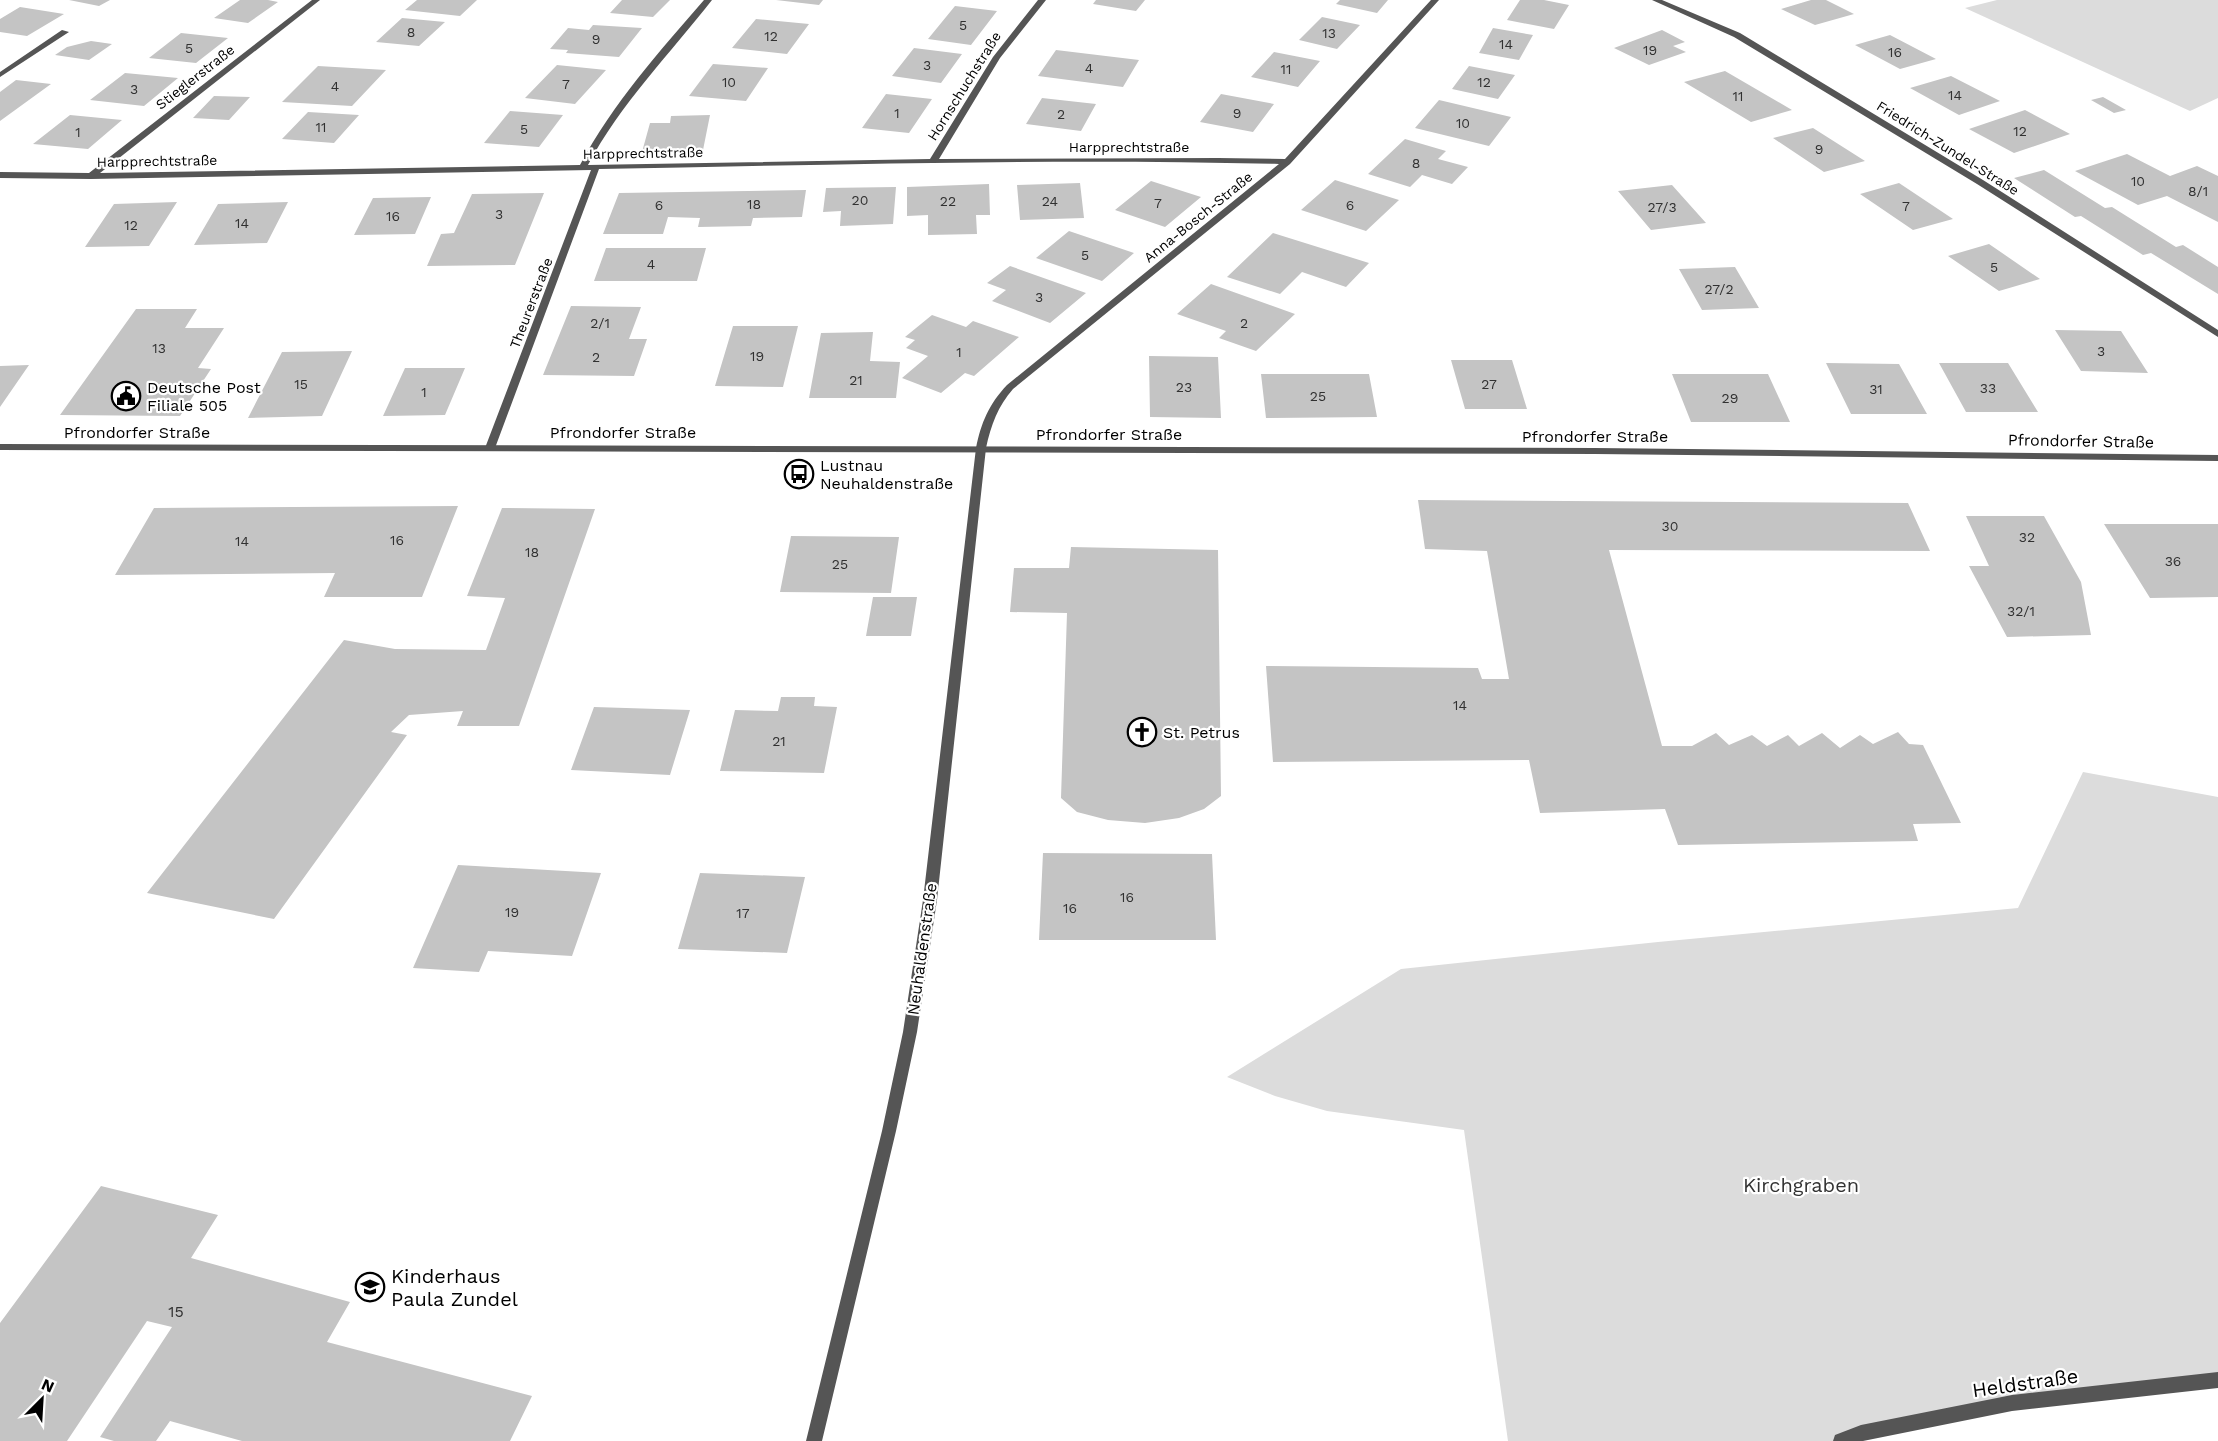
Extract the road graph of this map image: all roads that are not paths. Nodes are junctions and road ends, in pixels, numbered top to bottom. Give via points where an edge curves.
1 (316, 0) edge
2 (708, 0) edge
3 (1042, 0) edge
4 (1435, 0) edge
5 (1656, 0) edge
6 (65, 32) dead end
7 (0, 75) edge
8 (933, 160) junction
9 (1287, 162) junction
10 (582, 168) junction
11 (596, 168) junction
12 (0, 175) edge
13 (92, 176) junction
14 (2218, 334) edge
15 (0, 447) edge
16 (490, 448) junction
17 (981, 448) junction
18 (2218, 458) edge
19 (2218, 1380) edge
20 (814, 1441) edge
21 (1841, 1441) edge

1 - 13 street, Stieglerstraße
2 - 10 street via 610,118
3 - 8 street, Hornschuchstraße via 981,79
4 - 9 street, Anna-Bosch-Straße
5 - 14 street, Friedrich-Zundel-Straße via 1737,35 1980,182
6 - 7 street
8 - 9 street, Harpprechtstraße
8 - 11 street, Harpprechtstraße
9 - 17 street, Anna-Bosch-Straße via 1010,387 988,417
10 - 11 street, Harpprechtstraße
10 - 13 street, Harpprechtstraße
11 - 16 street, Theurerstraße
12 - 13 street, Harpprechtstraße
15 - 16 street, Pfrondorfer Straße
16 - 17 street, Pfrondorfer Straße
17 - 18 street, Pfrondorfer Straße
17 - 20 street, Neuhaldenstraße via 930,900 910,1032
19 - 21 street, Heldstraße via 2012,1403 1862,1433

